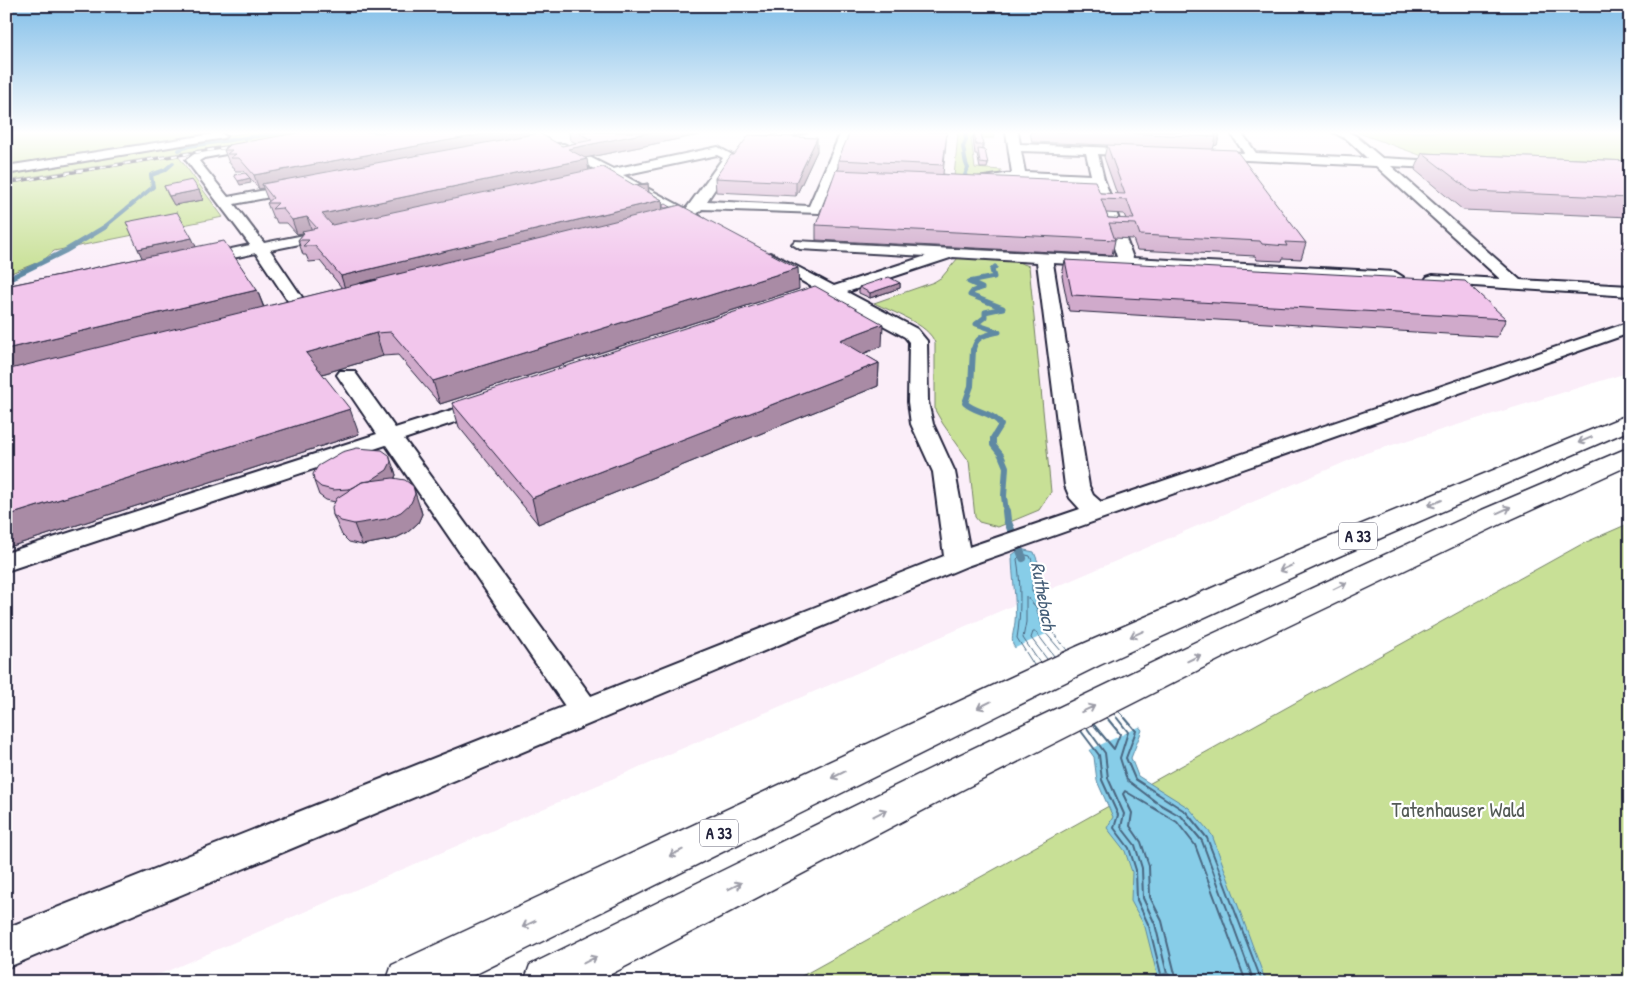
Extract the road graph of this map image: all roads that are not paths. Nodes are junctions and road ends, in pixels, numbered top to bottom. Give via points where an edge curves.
1 (206, 178) edge
2 (607, 178) edge
3 (715, 178) edge
4 (826, 178) edge
5 (1006, 178) edge
6 (1074, 178) edge
7 (1395, 178) edge
8 (1098, 179) joint
9 (963, 182) edge
10 (311, 186) edge
11 (225, 202) junction
12 (693, 210) junction
13 (814, 210) junction
14 (658, 222) edge
15 (338, 232) edge
16 (722, 233) edge
17 (800, 244) junction
18 (748, 246) edge
19 (261, 249) junction
20 (950, 253) junction
21 (1044, 257) junction
22 (774, 260) junction
23 (1126, 261) junction
24 (188, 262) edge
25 (1516, 284) junction
26 (833, 291) junction
27 (1630, 291) edge
28 (805, 300) edge
29 (333, 305) edge
30 (1630, 327) edge
31 (348, 376) dead end
32 (504, 399) edge
33 (1630, 421) edge
34 (391, 436) junction
35 (1630, 454) edge
36 (1096, 511) junction
37 (958, 560) junction
38 (6, 562) edge
39 (584, 710) junction
40 (6, 948) edge
41 (410, 982) edge
42 (547, 982) edge

1 - 11 street
2 - 12 street
3 - 12 street
4 - 13 street
5 - 9 street
6 - 8 street
7 - 25 street
8 - 23 street
10 - 11 street
11 - 19 street
12 - 13 street
12 - 14 street
12 - 16 street
13 - 17 street
15 - 19 street
17 - 20 street
17 - 22 street via 786,256
18 - 22 street
19 - 24 street
19 - 29 street via 304,312
20 - 21 street
20 - 26 street
21 - 23 street
21 - 36 street via 1077,486 1082,498
22 - 26 street
23 - 25 street
25 - 27 street
26 - 28 street
26 - 37 street via 911,333 918,341 918,402 922,424 944,472
30 - 36 street
31 - 34 street
32 - 34 street
33 -> 41 highway, A 33 via 1088,656
34 - 38 street
34 - 39 street
42 -> 35 highway, A 33 via 1058,723 1353,580
36 - 37 street
37 - 39 street
39 - 40 street

